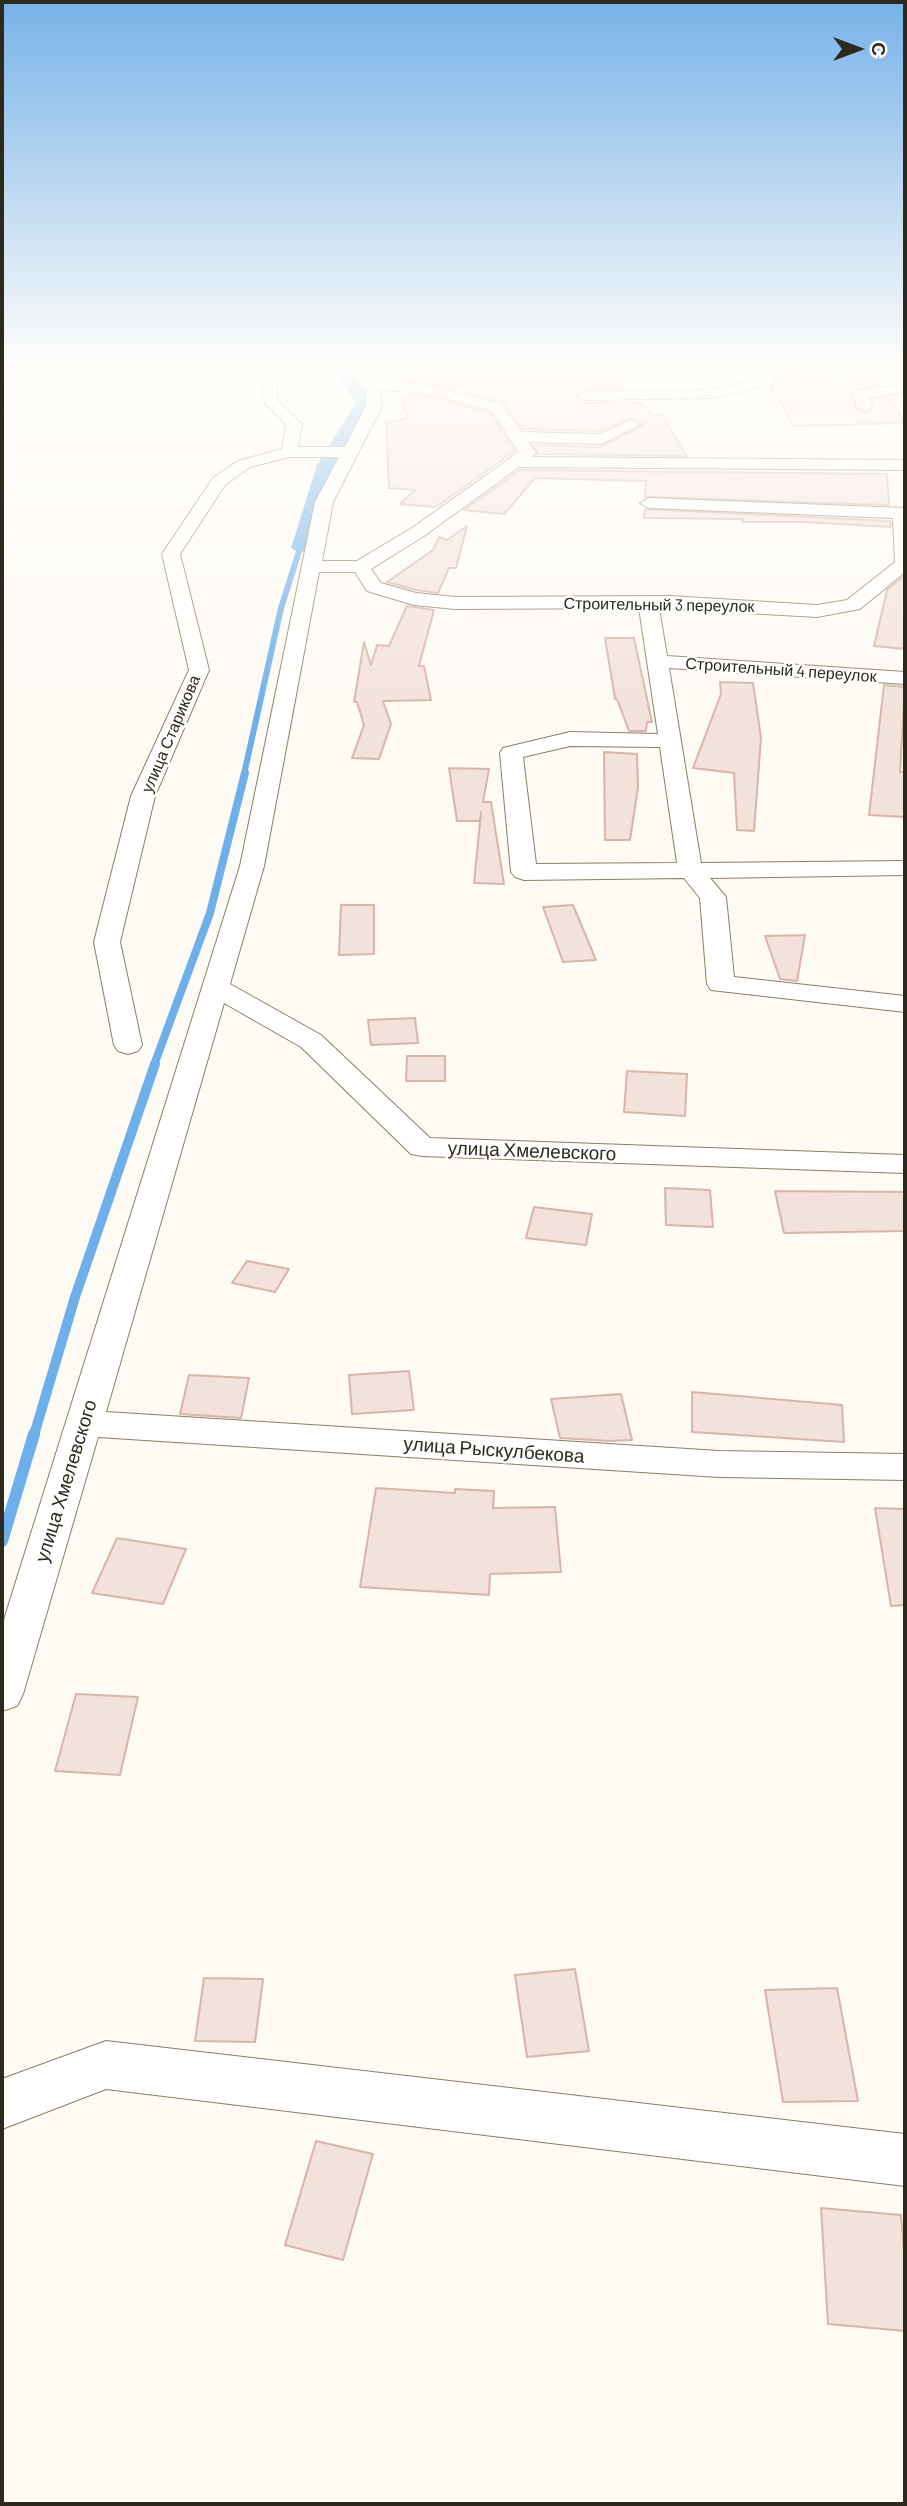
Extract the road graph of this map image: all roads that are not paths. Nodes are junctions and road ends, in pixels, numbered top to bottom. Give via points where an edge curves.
1 (218, 483) edge
2 (334, 483) edge
3 (486, 483) edge
4 (649, 503) dead end
5 (903, 513) edge
6 (310, 566) junction
7 (361, 567) junction
8 (648, 602) junction
9 (657, 661) junction
10 (905, 678) edge
11 (670, 741) junction
12 (905, 868) edge
13 (690, 869) junction
14 (216, 987) junction
15 (905, 1004) edge
16 (128, 1045) dead end
17 (905, 1164) edge
18 (84, 1423) junction
19 (905, 1467) edge
20 (2, 1694) edge
21 (2, 2104) edge
22 (905, 2160) edge

1 - 16 street, улица Старикова via 171,554 199,670 143,796 107,942
2 - 6 street, улица Хмелевского via 324,502
3 - 7 street
4 - 5 street, Строительный 3 переулок
5 - 8 street, Строительный 3 переулок via 904,564 853,605 817,611
6 - 7 street
6 - 14 street, улица Хмелевского via 252,866
7 - 8 street, Строительный 3 переулок via 374,587 414,599
8 - 9 street
9 - 10 street, Строительный 4 переулок
9 - 11 street
11 - 13 street
11 - 13 street via 570,739 511,753 524,872
12 - 13 street
13 - 15 street via 713,897 721,984
14 - 17 street, улица Хмелевского via 312,1041 422,1147
14 - 18 street, улица Хмелевского
18 - 19 street, улица Рыскулбекова via 719,1464
18 - 20 street, улица Хмелевского
21 - 22 street via 106,2065

